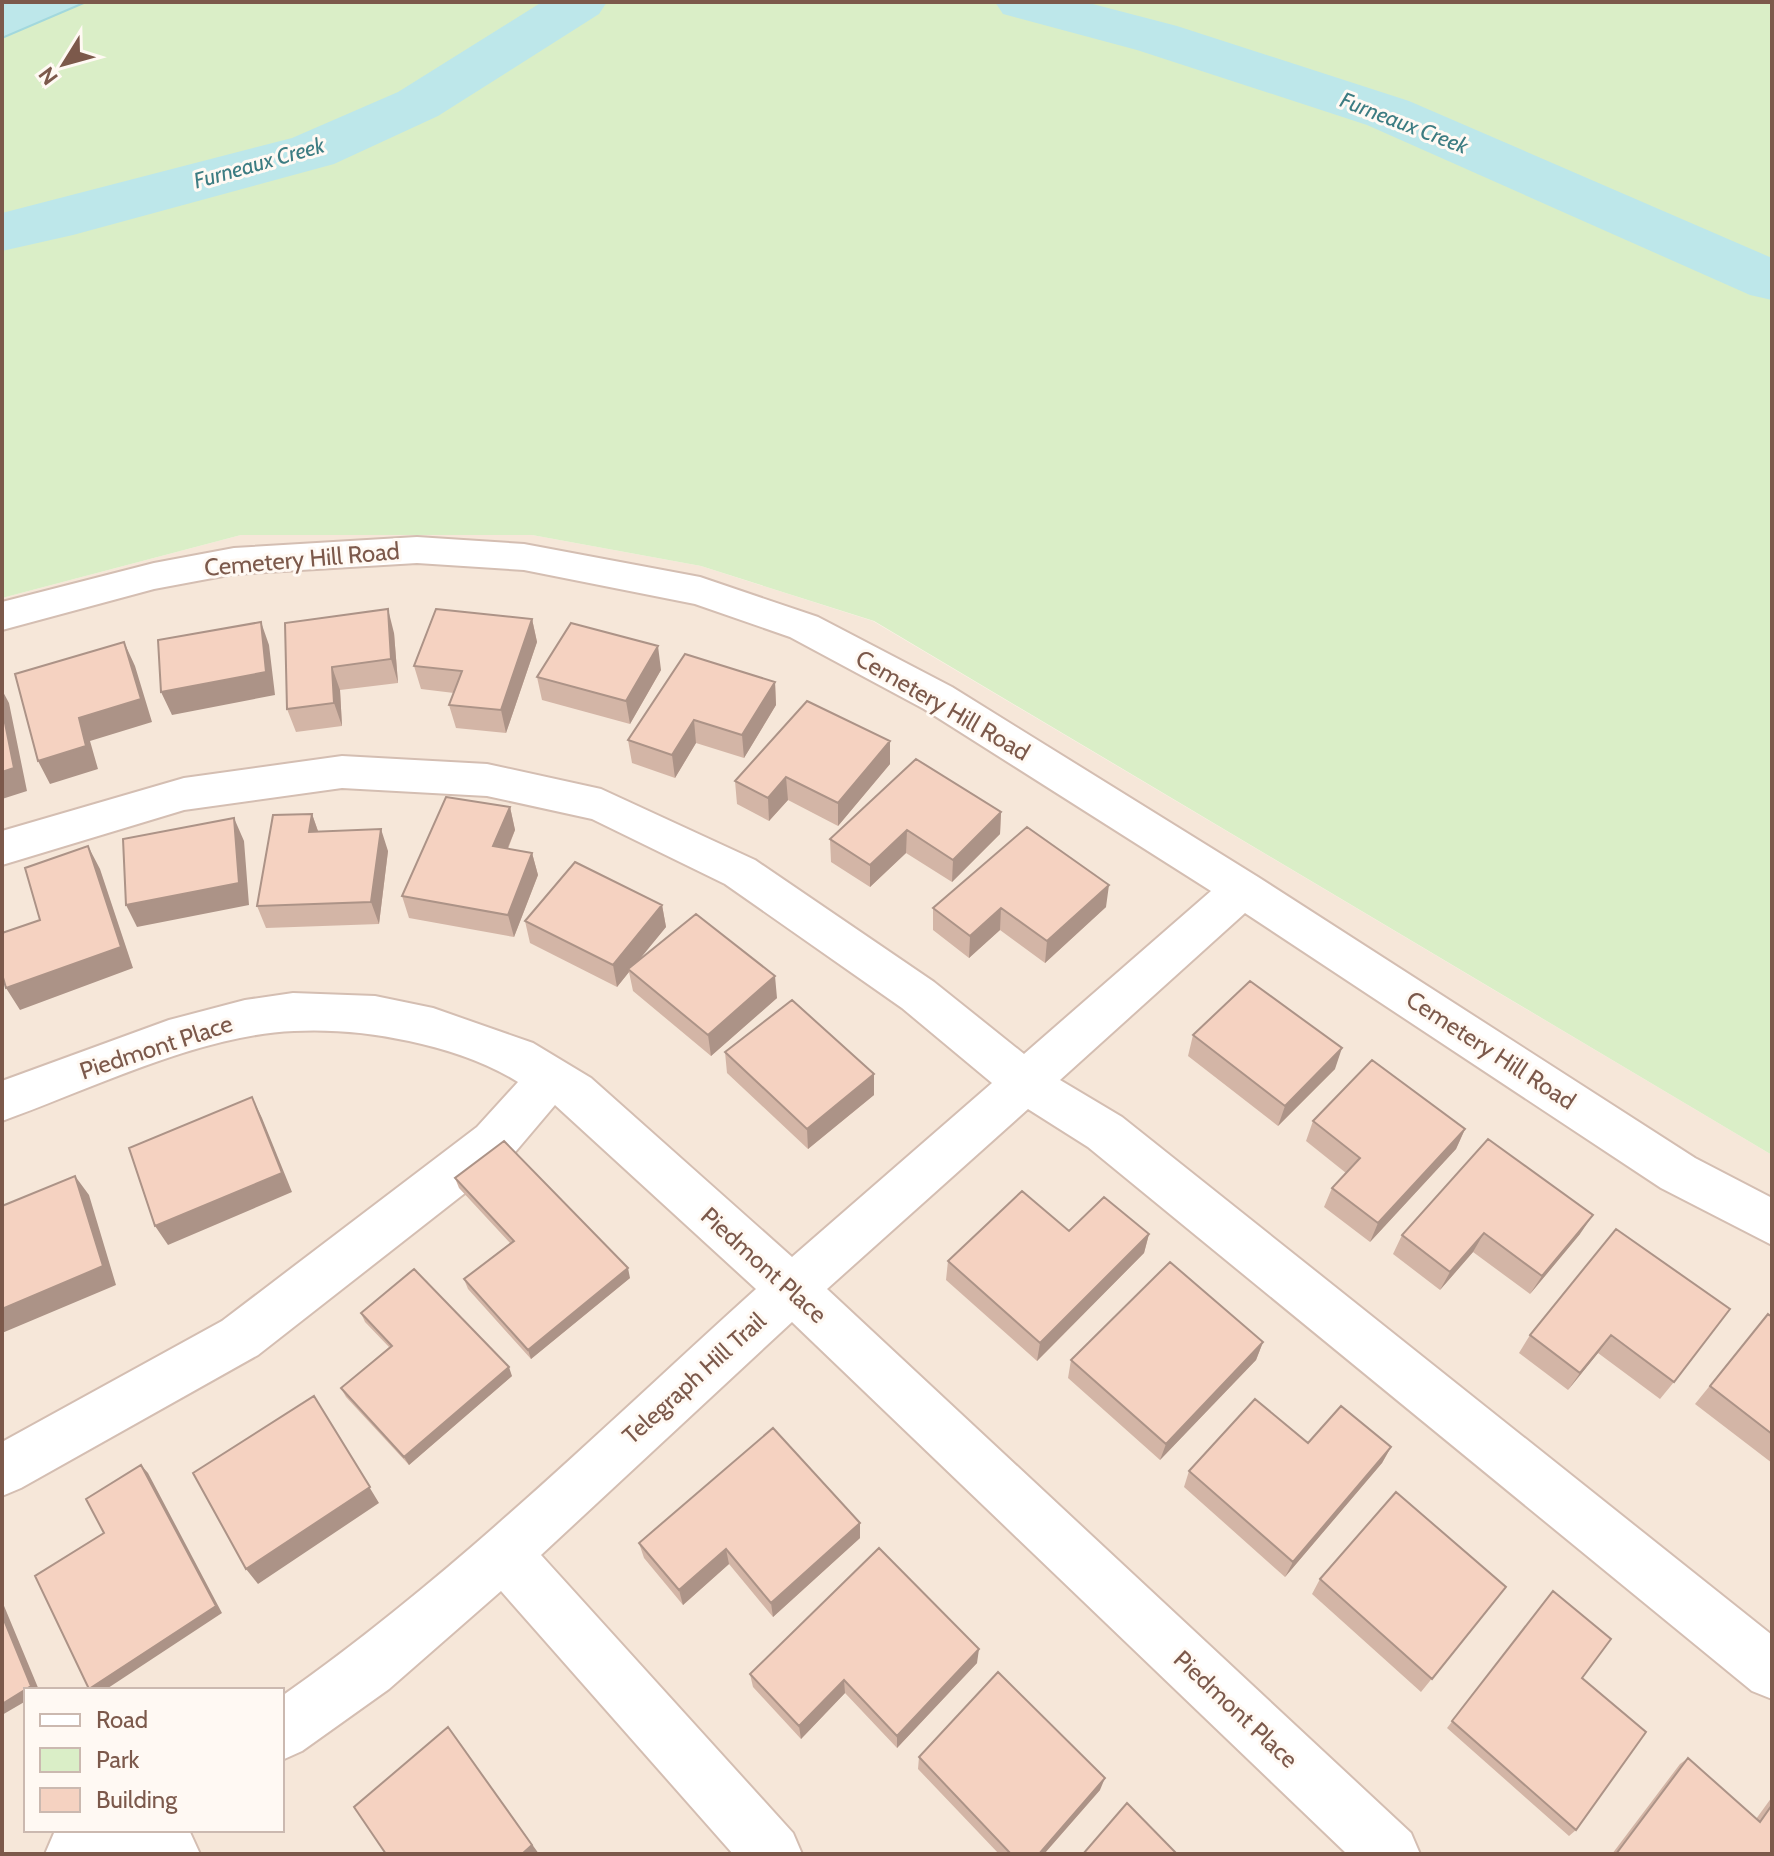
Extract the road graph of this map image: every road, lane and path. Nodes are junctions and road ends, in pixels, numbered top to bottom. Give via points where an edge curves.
1 (2, 616) edge
2 (2, 848) edge
3 (1243, 889) junction
4 (550, 1078) junction
5 (1026, 1083) junction
6 (2, 1101) edge
7 (1772, 1223) edge
8 (792, 1289) junction
9 (2, 1470) edge
10 (503, 1553) junction
11 (1772, 1671) edge
12 (284, 1730) edge
13 (121, 1832) edge
14 (154, 1832) edge
15 (75, 1854) edge
16 (170, 1854) edge
17 (772, 1854) edge
18 (1390, 1854) edge

1 - 3 street, Cemetery Hill Road via 234,561 417,550 524,557 700,591 804,627 938,698
2 - 5 street via 184,794 342,772 487,780 601,805 740,872 918,995
3 - 5 street, Telegraph Hill Trail
3 - 7 street, Cemetery Hill Road via 1678,1173
4 - 6 street, Piedmont Place via 517,1057 433,1027 375,1015 293,1012 169,1039
4 - 8 street, Piedmont Place via 574,1092
4 - 9 street via 494,1142 240,1338
5 - 8 street, Telegraph Hill Trail
5 - 11 street via 1105,1132
8 - 10 street, Telegraph Hill Trail
8 - 18 street, Piedmont Place
10 - 12 street, Telegraph Hill Trail via 369,1669
10 - 17 street
13 - 15 street
14 - 16 street

